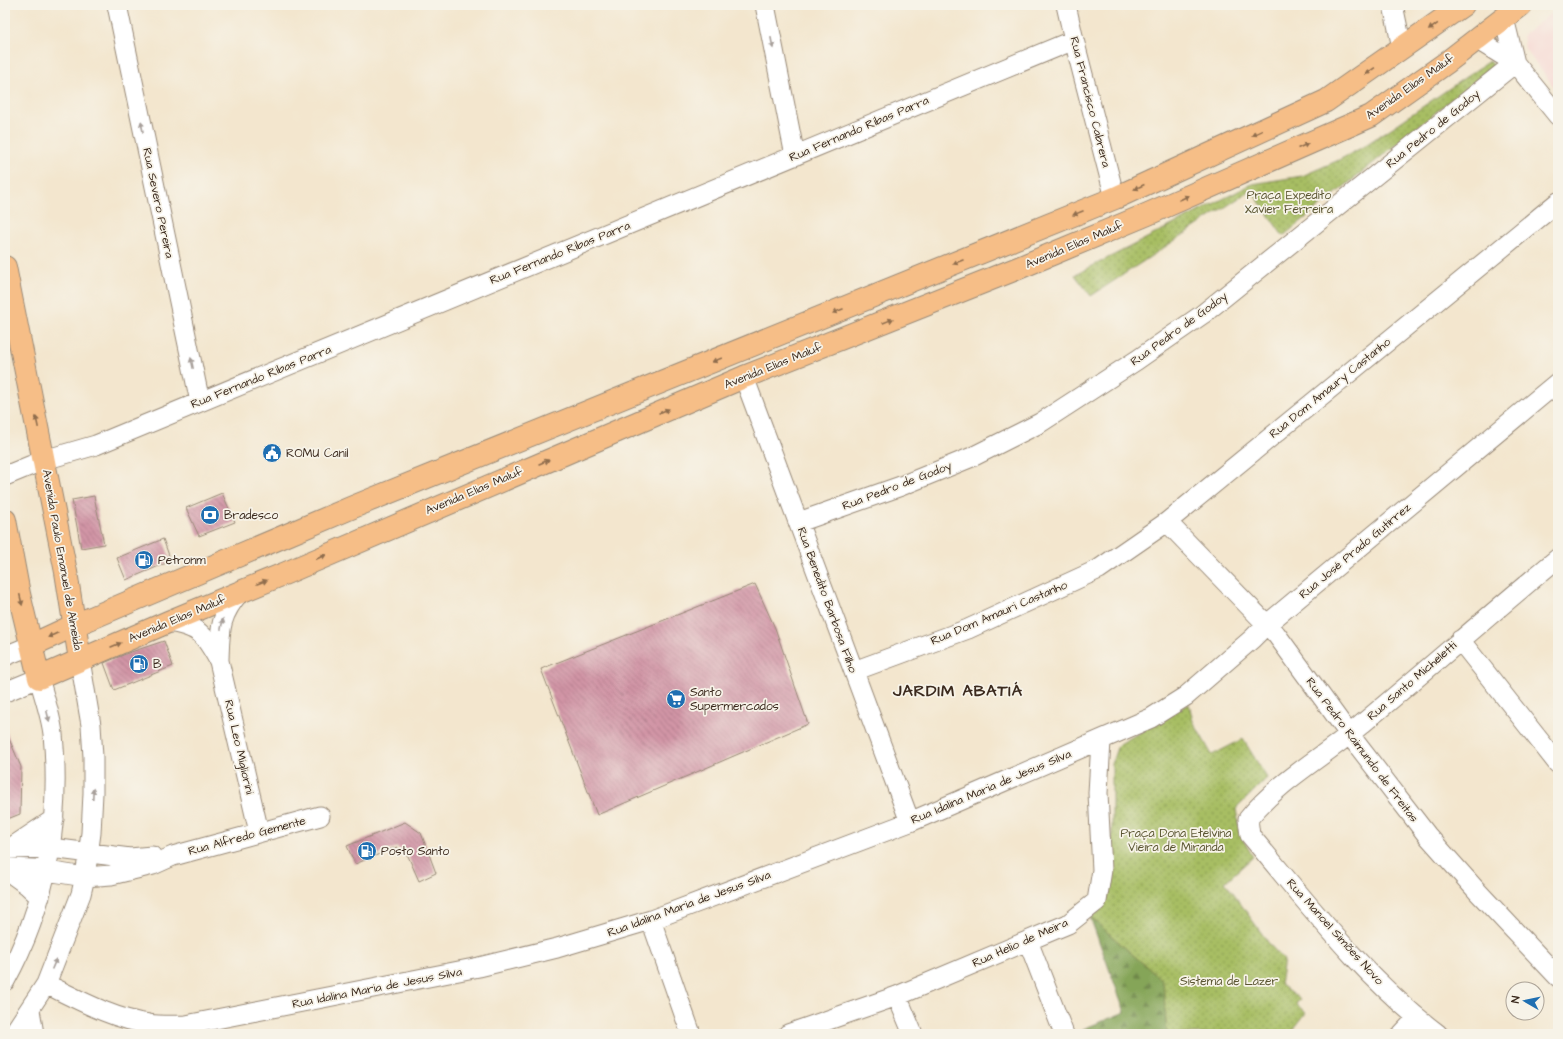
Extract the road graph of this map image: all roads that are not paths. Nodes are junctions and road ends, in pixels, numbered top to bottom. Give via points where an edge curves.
1 (117, 5) edge
2 (765, 5) edge
3 (1066, 5) edge
4 (1393, 5) edge
5 (1463, 5) edge
6 (1521, 5) edge
7 (1504, 18) junction
8 (1476, 39) junction
9 (1074, 40) junction
10 (1402, 48) junction
11 (1515, 63) junction
12 (1558, 116) edge
13 (795, 156) junction
14 (1114, 198) junction
15 (1558, 202) edge
16 (1148, 214) junction
17 (5, 267) edge
18 (744, 377) junction
19 (1558, 382) edge
20 (200, 402) junction
21 (44, 460) junction
22 (5, 476) edge
23 (353, 507) junction
24 (5, 520) edge
25 (799, 522) junction
26 (1167, 522) junction
27 (1558, 558) edge
28 (1099, 569) joint
29 (286, 573) junction
30 (240, 592) junction
31 (168, 622) junction
32 (75, 625) junction
33 (1266, 625) junction
34 (1460, 640) junction
35 (32, 645) junction
36 (5, 656) edge
37 (80, 660) junction
38 (219, 662) junction
39 (854, 671) junction
40 (39, 678) junction
41 (5, 692) edge
42 (1151, 718) joint
43 (1349, 734) junction
44 (1101, 741) junction
45 (1558, 764) edge
46 (320, 816) dead end
47 (54, 819) junction
48 (1248, 819) joint
49 (910, 822) junction
50 (259, 832) junction
51 (91, 833) junction
52 (51, 848) junction
53 (7, 850) edge
54 (89, 853) junction
55 (114, 856) junction
56 (174, 856) junction
57 (5, 868) edge
58 (47, 871) junction
59 (83, 886) junction
60 (40, 898) junction
61 (651, 920) junction
62 (1028, 941) junction
63 (1558, 977) edge
64 (5, 981) edge
65 (46, 984) junction
66 (897, 996) junction
67 (30, 1010) junction
68 (1417, 1018) junction
69 (13, 1034) edge
70 (34, 1034) edge
71 (691, 1034) edge
72 (788, 1034) edge
73 (913, 1034) edge
74 (1064, 1034) edge
75 (1402, 1034) edge
76 (1438, 1034) edge

20 -> 1 street, Rua Severo Pereira
2 -> 13 street
3 - 9 street, Rua Francisco Cabrera
4 - 10 street
5 -> 10 main road
6 - 7 main road, Avenida Elias Maluf
7 - 8 main road, Avenida Elias Maluf
7 - 11 street
8 - 11 street
16 -> 8 main road, Avenida Elias Maluf via 1371,116
9 - 13 street, Rua Fernando Ribas Parra
9 - 14 street, Rua Francisco Cabrera
10 -> 14 main road via 1326,101
11 - 12 street
11 - 25 street, Rua Pedro de Godoy via 1203,314 1040,423 972,457 901,486
13 - 20 street, Rua Fernando Ribas Parra
14 - 16 main road via 1131,210
14 -> 23 main road
15 - 26 street, Rua Dom Amaury Castanho
18 -> 16 main road, Avenida Elias Maluf
21 -> 17 main road, Avenida Paulo Emanuel de Almeida
18 - 25 street, Rua Benedito Barbosa Filho
29 -> 18 main road, Avenida Elias Maluf
19 - 33 street, Rua José Prado Gutirrez
20 - 21 street, Rua Fernando Ribas Parra via 96,445
21 - 22 street, Avenida Paulo Emanuel de Almeida
21 - 32 main road, Avenida Paulo Emanuel de Almeida
23 - 29 main road via 288,545 284,555
23 - 32 main road
24 -> 35 main road
25 - 39 street, Rua Benedito Barbosa Filho
26 - 28 street, Rua Dom Amaury Castanho
26 - 33 street, Rua Pedro Raimundo de Freitas
27 - 34 street, Rua Santo Micheletti
28 - 39 street, Rua Dom Amauri Castanho via 968,629
30 -> 29 main road, Avenida Elias Maluf
30 - 31 main road, Avenida Elias Maluf
38 -> 30 street, Rua Leo Migliorini via 224,613
37 -> 31 main road, Avenida Elias Maluf
31 - 38 street, Rua Leo Migliorini via 193,628 208,641
32 -> 35 main road
32 - 37 main road, Avenida Paulo Emanuel de Almeida
33 - 42 street, Rua José Prado Gutirrez via 1186,696
33 - 43 street, Rua Pedro Raimundo de Freitas via 1276,634
34 - 43 street, Rua Santo Micheletti
34 - 45 street
35 - 36 street
35 - 40 main road
37 - 40 main road, Avenida Elias Maluf
51 -> 37 street via 93,757
38 - 50 street, Rua Leo Migliorini
39 - 49 street, Rua Benedito Barbosa Filho
40 - 41 street, Avenida Elias Maluf
40 -> 47 street via 53,733 56,784
42 - 44 street, Rua Idalina Maria de Jesus Silva
43 - 48 street, Rua Santo Micheletti via 1256,808
43 - 63 street, Rua Pedro Raimundo de Freitas via 1427,835
44 - 49 street, Rua Idalina Maria de Jesus Silva
44 - 62 street, Rua Helio de Meira via 1098,793 1102,870 1097,901 1068,924
46 - 50 street, Rua Alfredo Gemente
47 - 52 street
47 - 53 street
48 - 68 street, Rua Manoel Simões Novo via 1250,835 1366,971
49 - 61 street, Rua Idalina Maria de Jesus Silva
50 - 56 street, Rua Alfredo Gemente
51 - 54 street
51 - 55 street
52 - 53 street, Rua Alfredo Gemente
52 - 54 street, Rua Alfredo Gemente
52 - 58 street
54 - 55 street, Rua Alfredo Gemente
54 - 59 street
55 - 56 street, Rua Alfredo Gemente
56 - 59 street, Rua Alfredo Gemente
57 - 58 street
57 - 60 street
58 - 59 street
58 - 60 street
65 -> 59 street
60 - 64 street via 15,964
61 - 65 street, Rua Idalina Maria de Jesus Silva via 557,948 479,967 186,1025 150,1024 118,1016
61 - 71 street
62 - 66 street, Rua Helio de Meira
62 - 74 street
65 - 67 street
66 - 72 street, Rua Helio de Meira
66 - 73 street
67 - 69 street
67 - 70 street
68 - 75 street
68 - 76 street, Rua Manoel Simões Novo

